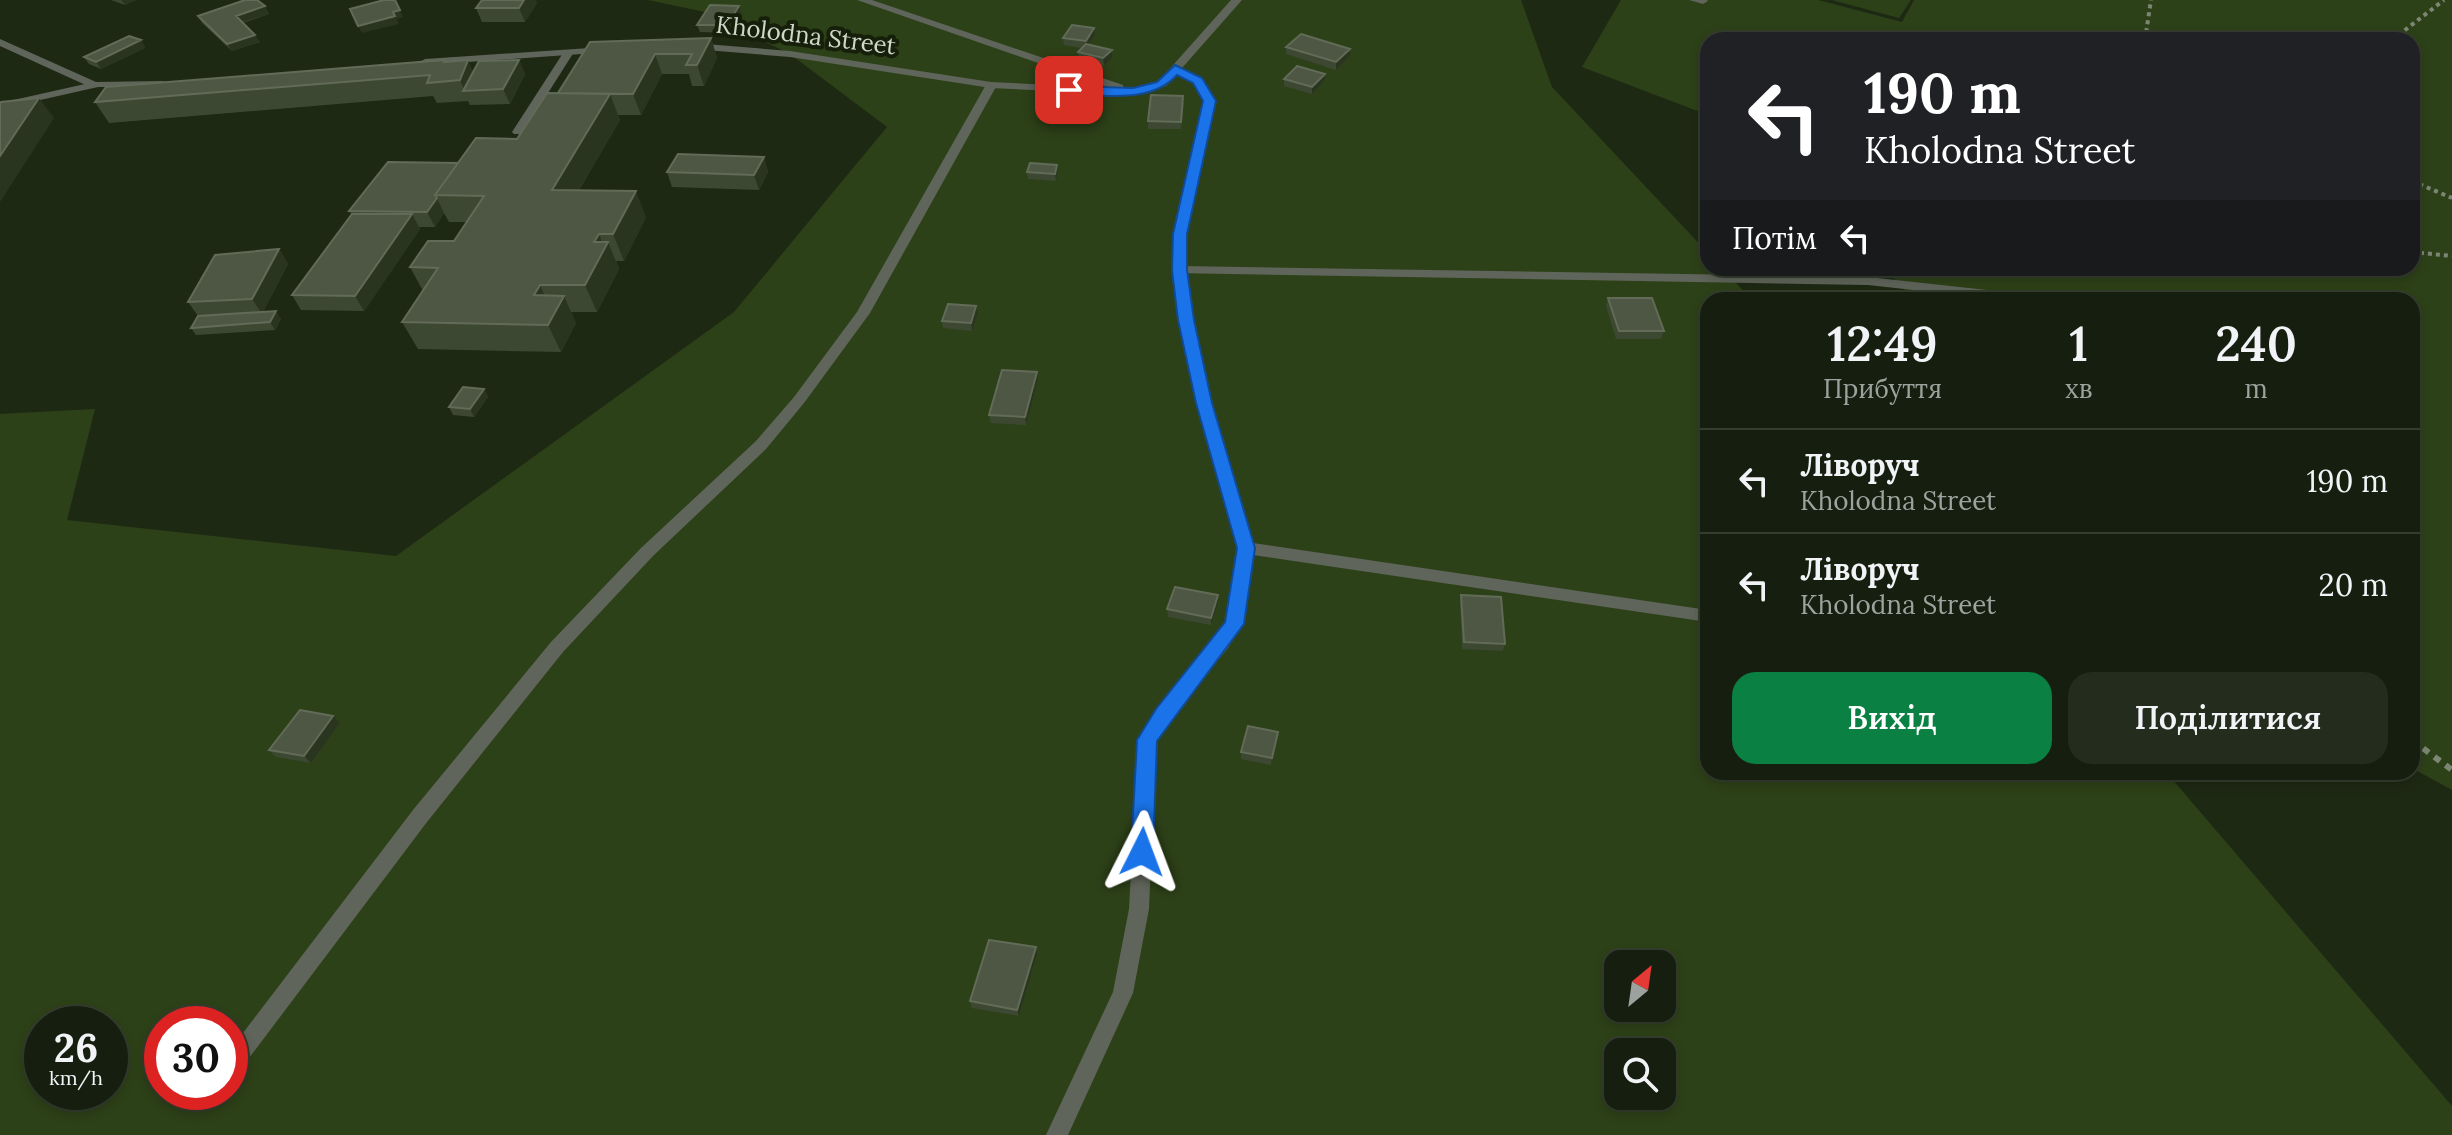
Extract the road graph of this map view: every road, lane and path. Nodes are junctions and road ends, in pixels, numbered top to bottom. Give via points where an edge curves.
1 (862, 0) edge
2 (1237, 0) edge
3 (1694, 0) edge
4 (2151, 0) edge
5 (2444, 0) edge
6 (1703, 1) edge
7 (2146, 32) edge
8 (2402, 32) edge
9 (0, 42) edge
10 (674, 47) edge
11 (615, 50) edge
12 (569, 52) junction
13 (418, 63) edge
14 (1175, 69) junction
15 (170, 83) edge
16 (94, 85) junction
17 (991, 85) junction
18 (1133, 92) junction
19 (0, 106) edge
20 (518, 132) edge
21 (2420, 184) edge
22 (2452, 198) edge
23 (2420, 253) edge
24 (2452, 256) edge
25 (1180, 270) junction
26 (1969, 292) edge
27 (1246, 548) junction
28 (1700, 615) edge
29 (2420, 746) edge
30 (2452, 770) edge
31 (248, 1043) edge
32 (1057, 1135) edge

1 - 18 street
2 - 14 street, Kholodna Street
3 - 6 street
4 - 7 path
5 - 8 path
9 - 16 street
10 - 17 street, Kholodna Street via 790,54
11 - 12 street
12 - 13 street
12 - 20 street
14 - 18 street, Kholodna Street via 1162,84
14 - 25 street via 1198,80 1210,101 1180,234
15 - 16 street
16 - 19 street
17 - 18 street, Kholodna Street
17 - 31 street via 863,313 799,400 761,445 647,552 557,647 420,816
21 - 22 path
23 - 24 path
25 - 26 street via 1868,281
25 - 27 street via 1204,403
27 - 28 street
27 - 32 street via 1234,624 1147,740 1139,909 1123,993
29 - 30 path

